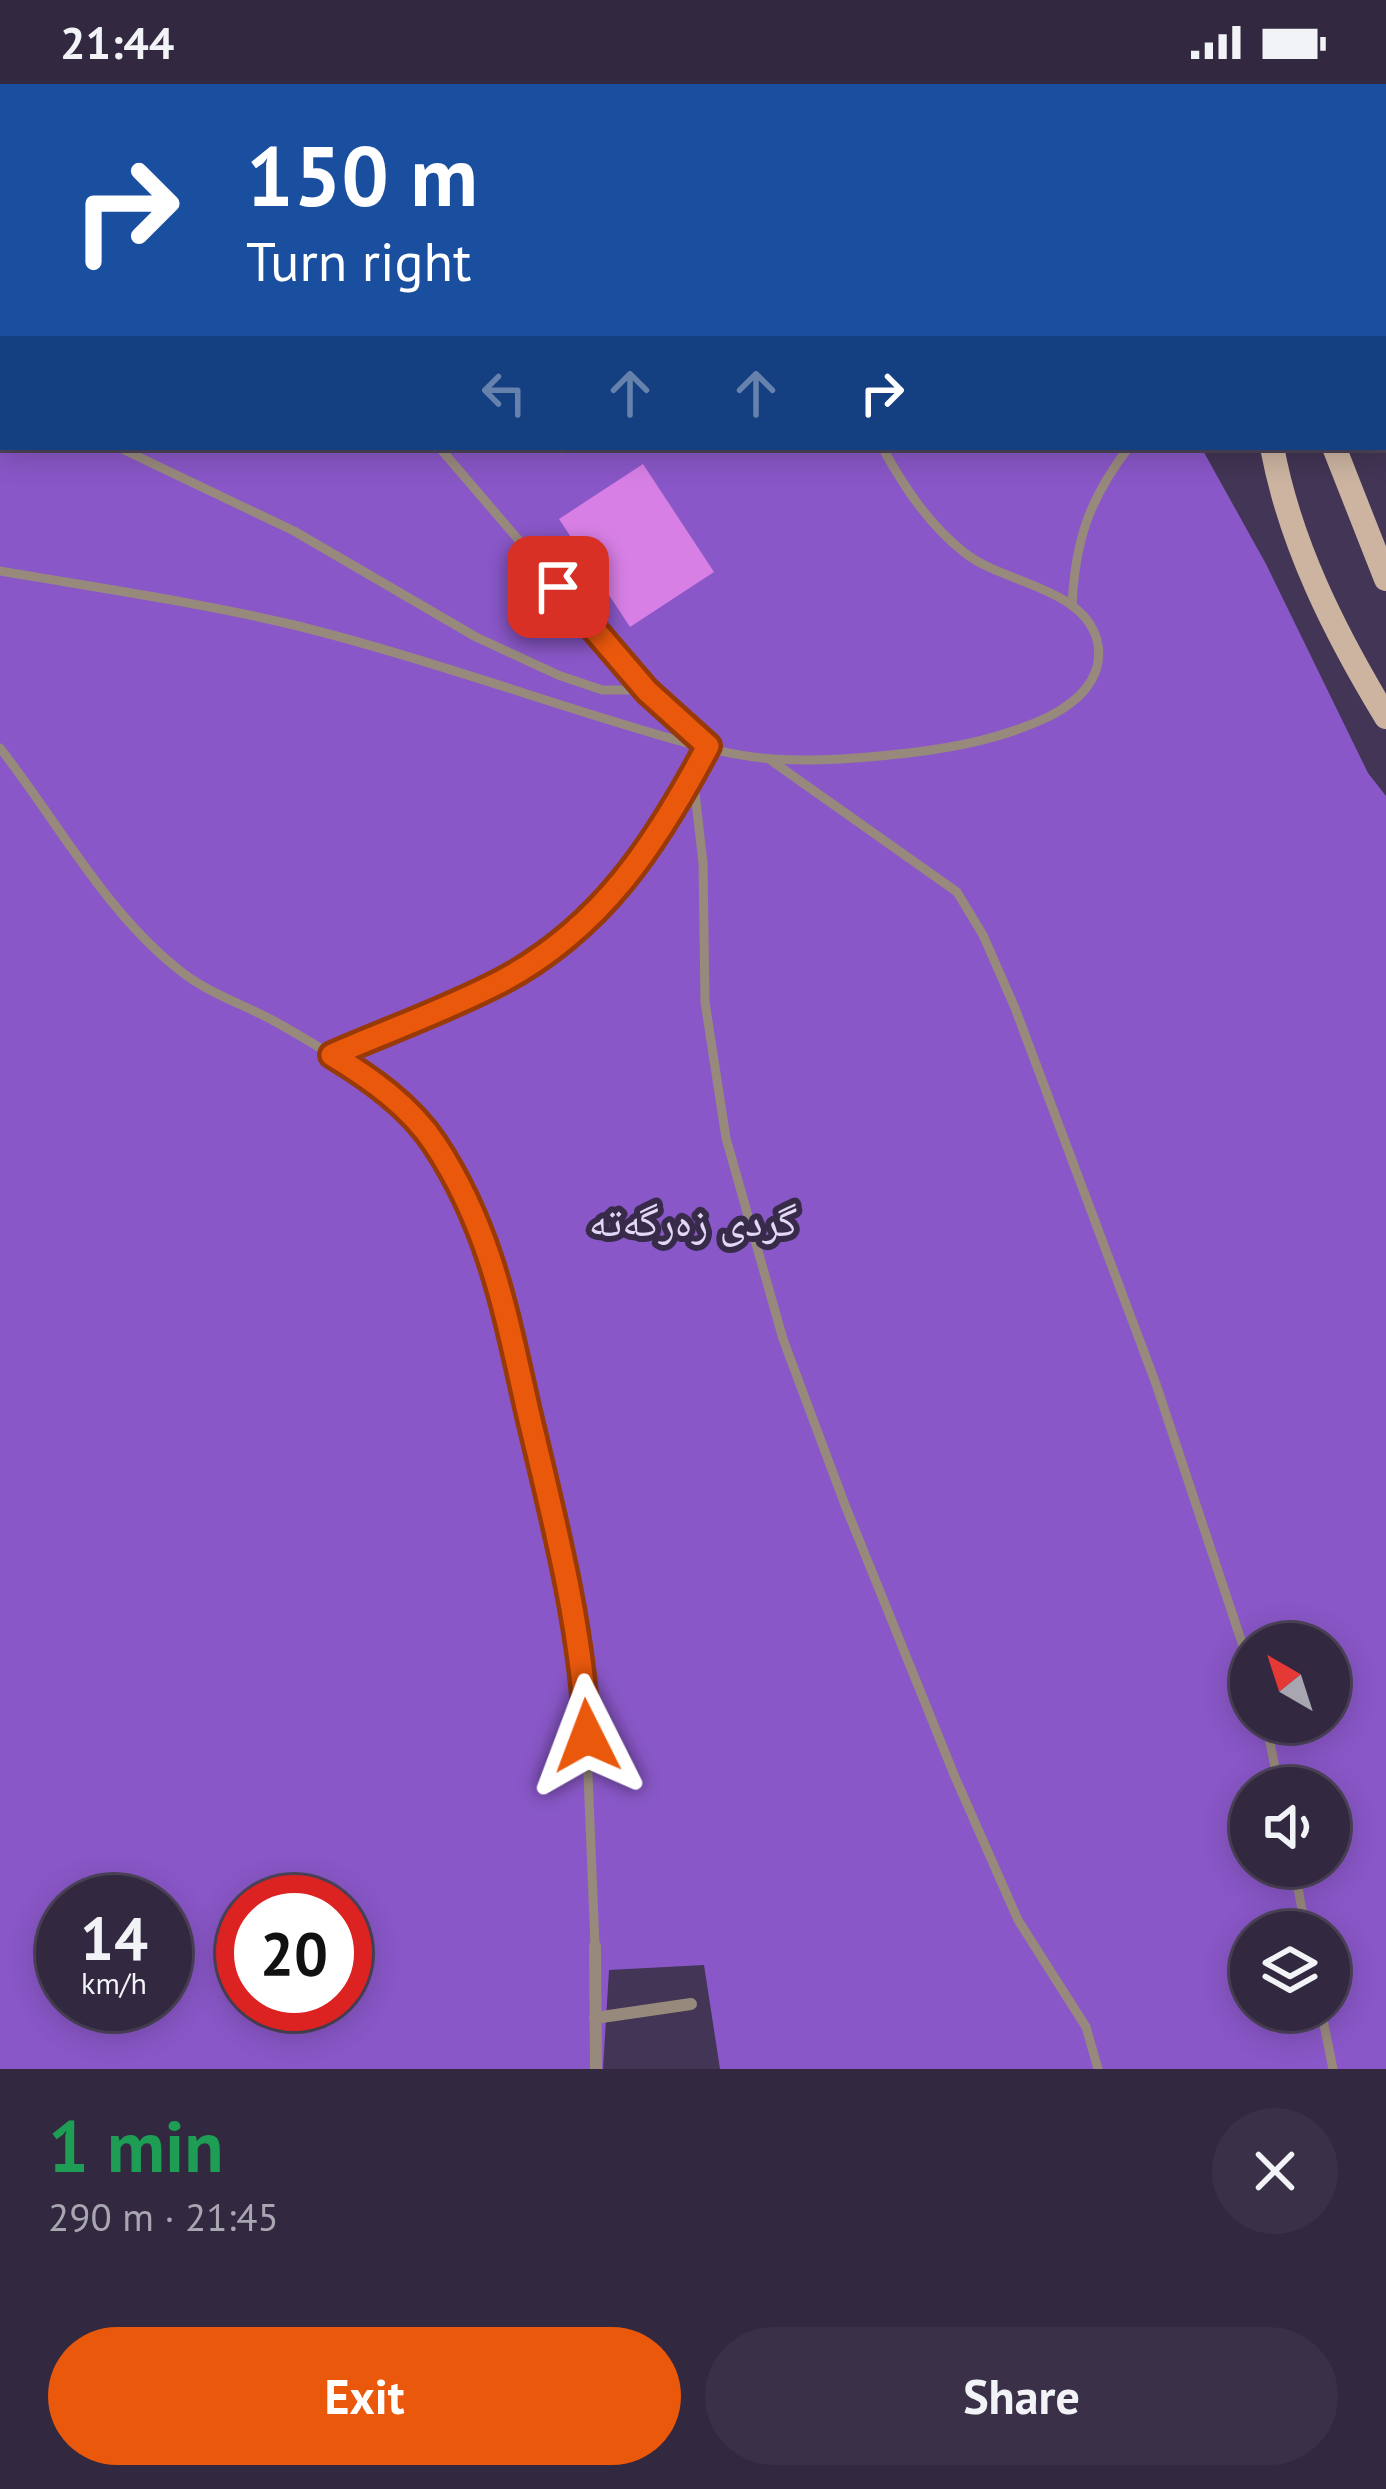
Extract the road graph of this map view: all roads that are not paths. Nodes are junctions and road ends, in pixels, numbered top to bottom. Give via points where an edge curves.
1 (124, 450) edge
2 (442, 450) edge
3 (884, 450) edge
4 (1127, 450) edge
5 (1272, 450) edge
6 (1335, 450) edge
7 (0, 571) edge
8 (1386, 580) edge
9 (1072, 606) junction
10 (647, 691) junction
11 (1386, 717) edge
12 (708, 746) junction
13 (0, 748) edge
14 (769, 759) junction
15 (693, 775) junction
16 (332, 1055) junction
17 (1235, 1623) edge
18 (595, 1946) joint
19 (691, 2004) dead end
20 (595, 2018) junction
21 (1325, 2031) edge
22 (596, 2069) edge
23 (1099, 2069) edge
24 (1333, 2069) edge

1 - 10 lane via 294,531 476,637 602,690
2 - 10 lane
3 - 9 lane via 923,511 968,556
4 - 9 lane via 1089,508
5 - 11 main road via 1313,579
6 - 8 main road
7 - 12 lane via 297,626
9 - 14 lane via 1096,637 1098,658 1084,693 1066,708 986,740 923,752
10 - 12 lane
12 - 14 lane
12 - 15 lane
13 - 16 lane via 144,940 216,995
14 - 17 lane via 957,892 983,935 1156,1384
15 - 16 lane via 627,879 566,939 501,982
15 - 23 lane via 705,1002 726,1138 783,1339 955,1778 1018,1920 1086,2027
16 - 18 lane via 400,1104 433,1140 489,1248 576,1620
18 - 20 street
19 - 20 street
20 - 22 street
21 - 24 lane

